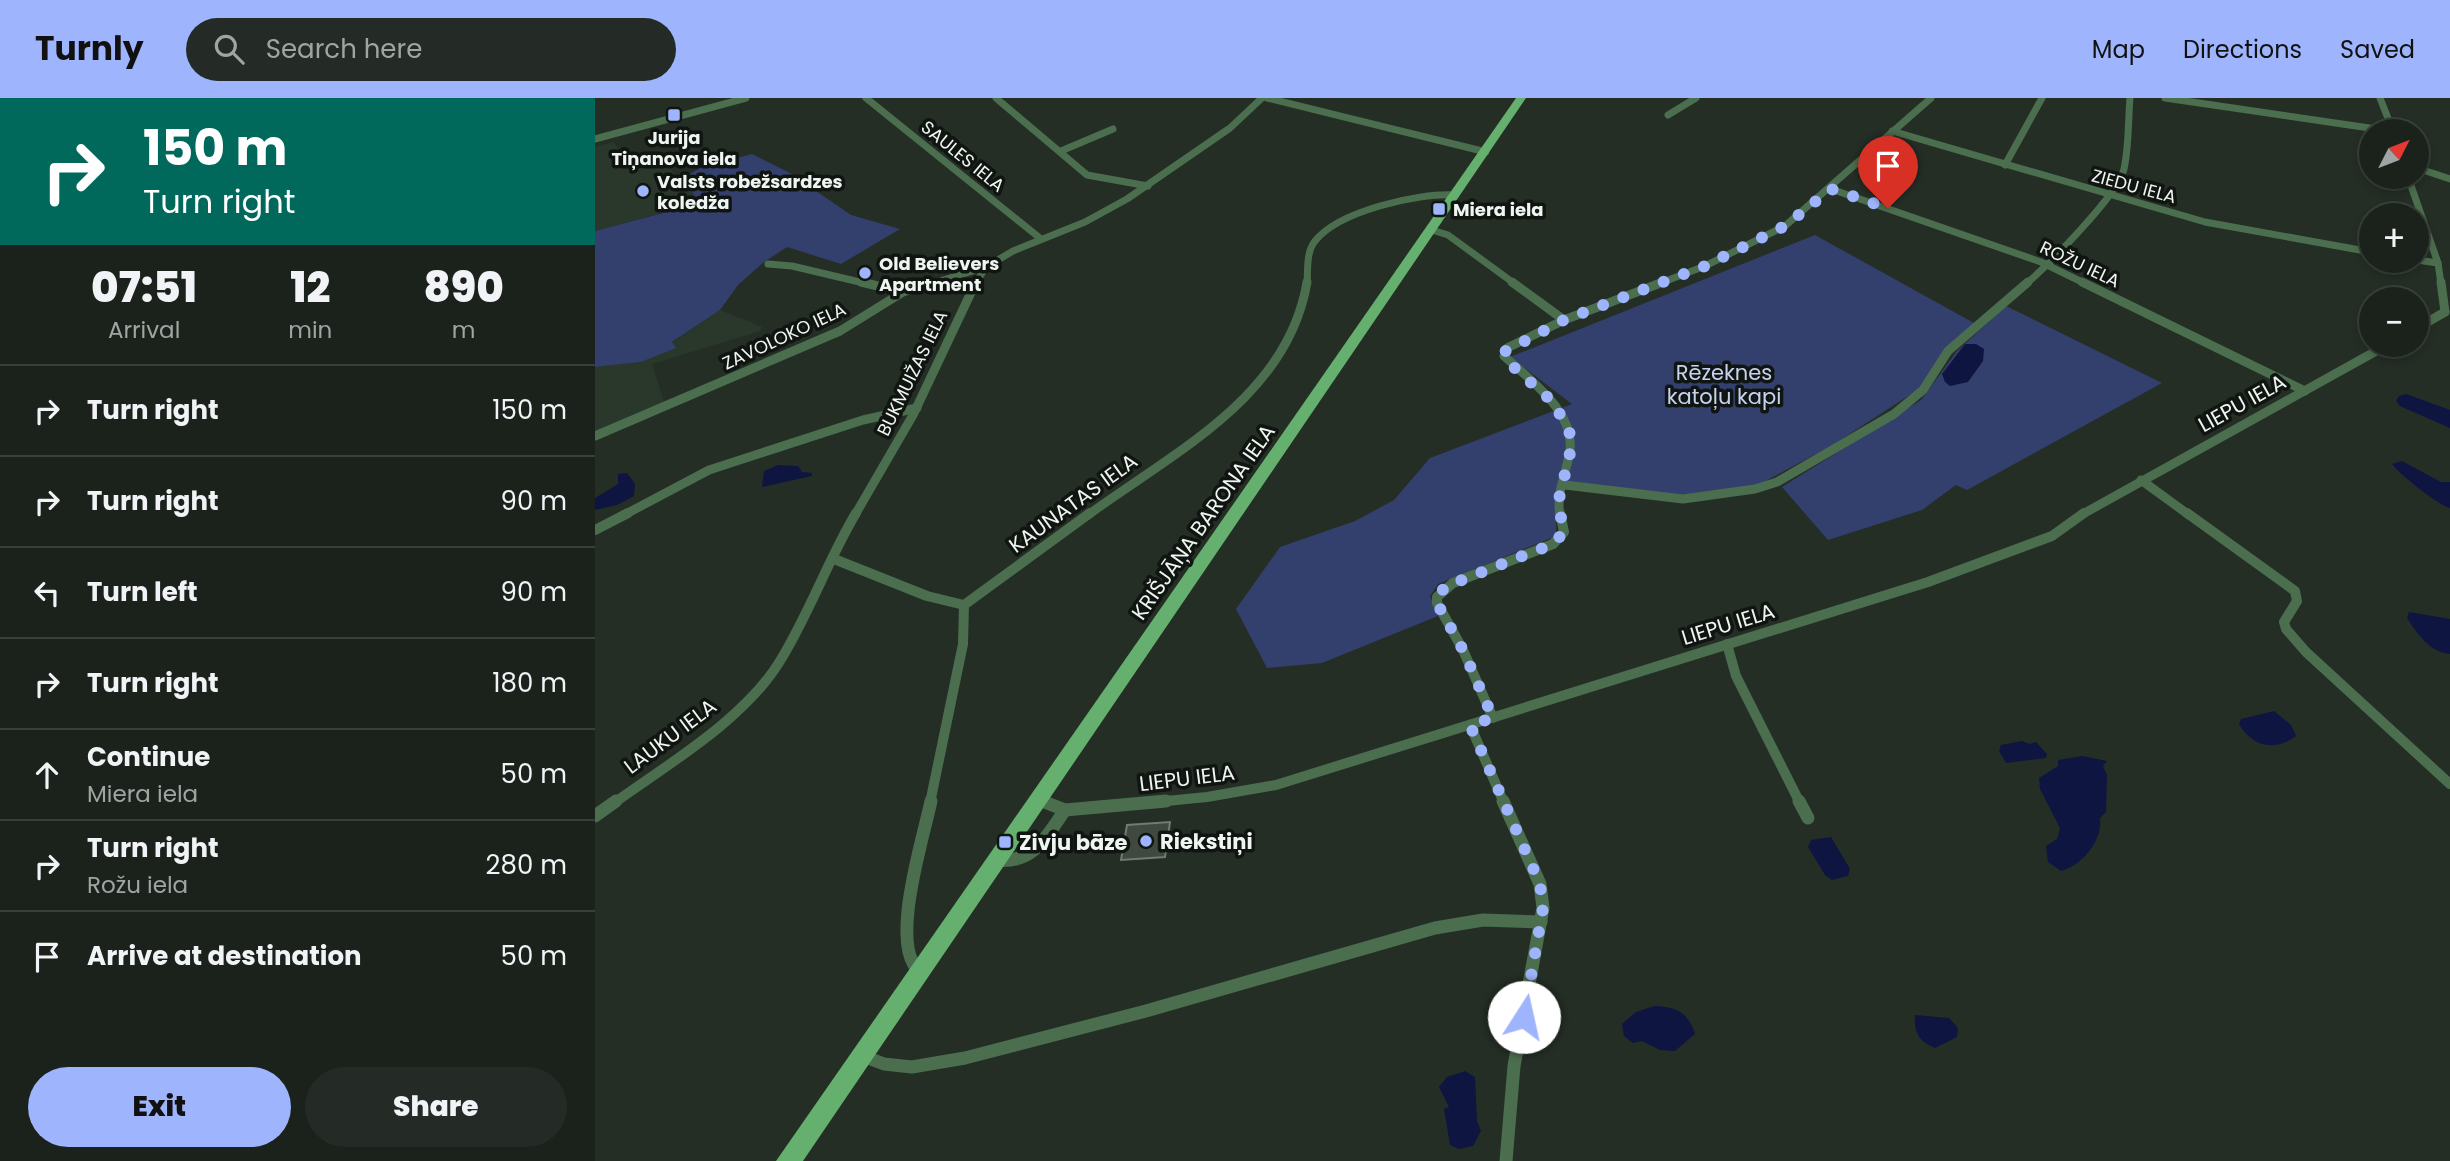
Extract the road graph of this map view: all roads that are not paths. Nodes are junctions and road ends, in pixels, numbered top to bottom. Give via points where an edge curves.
1 (746, 98) edge
2 (866, 98) edge
3 (996, 98) edge
4 (1264, 98) edge
5 (1521, 98) edge
6 (1696, 98) edge
7 (1931, 98) edge
8 (2042, 98) edge
9 (2130, 98) edge
10 (2165, 98) edge
11 (2380, 98) edge
12 (1668, 115) dead end
13 (2387, 119) edge
14 (2359, 126) edge
15 (1113, 129) dead end
16 (1892, 131) junction
17 (595, 139) edge
18 (1061, 151) junction
19 (1486, 152) junction
20 (2005, 165) junction
21 (2429, 172) edge
22 (2450, 179) edge
23 (1148, 186) junction
24 (1831, 189) junction
25 (2412, 189) edge
26 (1454, 195) junction
27 (2107, 196) junction
28 (1432, 230) junction
29 (1041, 239) junction
30 (2359, 251) edge
31 (2429, 262) edge
32 (2438, 263) junction
33 (768, 264) dead end
34 (2048, 265) junction
35 (986, 267) junction
36 (902, 292) junction
37 (2447, 315) edge
38 (1564, 320) junction
39 (2429, 323) edge
40 (2365, 357) edge
41 (2305, 391) junction
42 (917, 408) junction
43 (595, 436) edge
44 (2141, 481) junction
45 (1565, 485) junction
46 (595, 530) edge
47 (834, 559) junction
48 (964, 605) junction
49 (1727, 644) junction
50 (765, 683) joint
51 (1493, 718) junction
52 (1470, 725) junction
53 (2450, 784) edge
54 (1037, 799) junction
55 (1065, 810) junction
56 (595, 816) edge
57 (1808, 818) dead end
58 (997, 860) junction
59 (1541, 922) junction
60 (921, 972) junction
61 (863, 1056) junction
62 (788, 1161) edge
63 (1506, 1161) edge

1 - 17 street
2 - 29 street, SAULES IELA
3 - 18 street
4 - 19 street
4 - 23 street
5 - 19 main road, KRIŠJĀŅA BARONA IELA
6 - 12 street
7 - 16 street
8 - 20 street
9 - 27 street via 2125,172
10 - 14 street
11 - 13 street
15 - 18 street
16 - 20 street, ZIEDU IELA
16 - 24 street
18 - 23 street via 1087,175
19 - 26 main road, KRIŠJĀŅA BARONA IELA
20 - 27 street, ZIEDU IELA
21 - 22 street
23 - 29 street via 1085,222
24 - 34 street, ROŽU IELA
24 - 38 street via 1785,226 1705,266
25 - 32 street
26 - 28 main road, KRIŠJĀŅA BARONA IELA
26 - 48 street, KAUNATAS IELA via 1439,193 1384,207 1342,221 1319,235 1310,252 1306,289 1293,335 1264,380 1175,456
27 - 30 street, ZIEDU IELA via 2205,222
27 - 34 street
28 - 38 street via 1448,235
28 - 54 main road, KRIŠJĀŅA BARONA IELA
29 - 35 street
31 - 32 street
32 - 37 street
33 - 36 street
34 - 41 street, ROŽU IELA
34 - 45 street via 1948,351 1915,400 1777,482 1695,498
35 - 36 street, ZAVOLOKO IELA
35 - 42 street, BUKMUIŽAS IELA
36 - 43 street, ZAVOLOKO IELA via 840,331
37 - 39 street
38 - 45 street via 1507,348 1504,356 1564,417 1571,449
40 - 41 street, LIEPU IELA
41 - 44 street, LIEPU IELA
42 - 46 street via 863,420 709,470
42 - 47 street, BUKMUIŽAS IELA
44 - 49 street, LIEPU IELA via 2033,544 1928,582
44 - 53 street via 2295,591 2297,601 2284,622 2285,629
45 - 51 street via 1558,503 1564,532 1558,541 1453,583 1437,597
47 - 48 street via 927,596
47 - 50 street, BUKMUIŽAS IELA
48 - 60 street via 964,644 906,922 909,958
49 - 51 street, LIEPU IELA
49 - 57 street via 1736,676
50 - 56 street, LAUKU IELA via 742,706
51 - 52 street, LIEPU IELA
52 - 55 street, LIEPU IELA via 1276,785 1207,797
52 - 59 street via 1540,884
54 - 55 street, LIEPU IELA
54 - 58 main road, KRIŠJĀŅA BARONA IELA
55 - 58 street via 1029,859 1016,864
58 - 60 main road, KRIŠJĀŅA BARONA IELA
59 - 61 street via 1483,920 1435,928 1121,1018 939,1063 891,1066
59 - 63 street via 1505,1130
60 - 61 main road, KRIŠJĀŅA BARONA IELA
61 - 62 main road, KRIŠJĀŅA BARONA IELA

